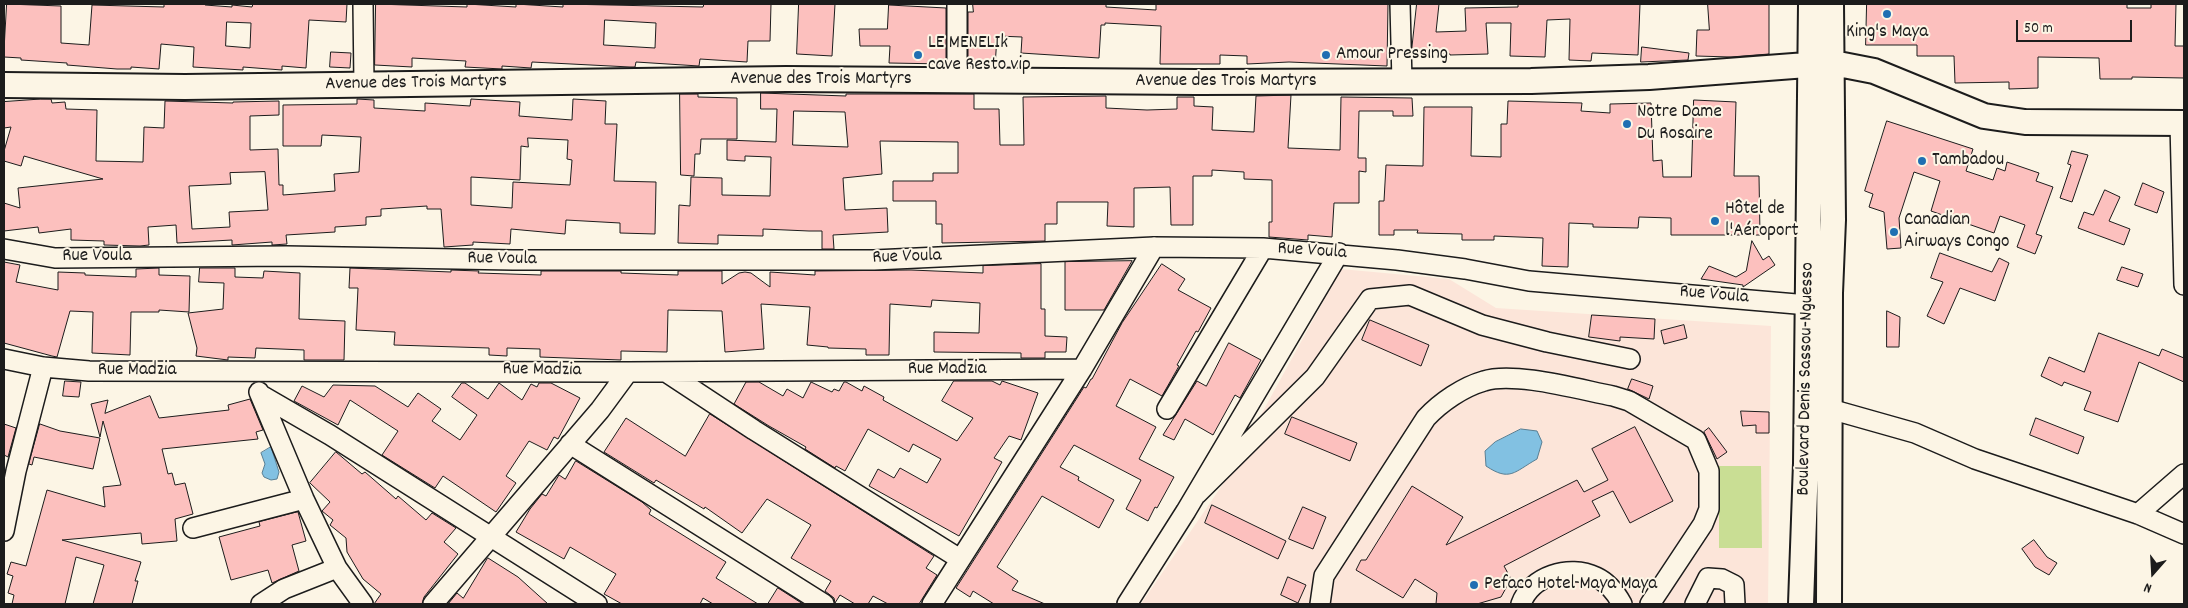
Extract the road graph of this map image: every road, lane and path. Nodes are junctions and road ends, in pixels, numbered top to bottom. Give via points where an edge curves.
1 (363, 4) edge
2 (957, 4) edge
3 (1400, 4) edge
4 (1811, 4) edge
5 (1831, 4) edge
6 (1832, 30) junction
7 (1821, 70) junction
8 (1874, 71) junction
9 (958, 80) junction
10 (1896, 80) junction
11 (1402, 82) junction
12 (364, 84) junction
13 (4, 85) edge
14 (2182, 124) edge
15 (1154, 247) junction
16 (1263, 248) junction
17 (4, 249) edge
18 (1339, 253) junction
19 (2183, 256) edge
20 (2184, 285) edge
21 (1808, 305) junction
22 (4, 359) edge
23 (1630, 359) dead end
24 (43, 367) junction
25 (1082, 369) junction
26 (243, 371) junction
27 (628, 372) junction
28 (666, 372) junction
29 (261, 395) junction
30 (1167, 409) dead end
31 (1830, 409) junction
32 (570, 444) junction
33 (10, 470) edge
34 (2184, 474) edge
35 (1196, 494) junction
36 (304, 499) junction
37 (2138, 514) junction
38 (193, 528) dead end
39 (4, 531) edge
40 (2184, 534) edge
41 (489, 537) junction
42 (960, 559) junction
43 (337, 568) junction
44 (586, 601) edge
45 (262, 604) edge
46 (363, 604) edge
47 (432, 604) edge
48 (824, 604) edge
49 (932, 604) edge
50 (1127, 604) edge
51 (1320, 604) edge
52 (1521, 604) edge
53 (1622, 604) edge
54 (1650, 604) edge
55 (1695, 604) edge
56 (1735, 604) edge
57 (1801, 604) edge
58 (1829, 604) edge

1 - 12 street
2 - 9 street
3 - 11 street
4 - 7 main road, Boulevard Denis Sassou-Nguesso
5 - 6 main road, Boulevard Denis Sassou-Nguesso
6 - 7 main road, Boulevard Denis Sassou-Nguesso
6 - 8 main road via 1850,54
7 - 8 main road, Avenue des Trois Martyrs
7 - 10 main road, Avenue des Trois Martyrs
7 - 11 main road, Avenue des Trois Martyrs via 1531,81
7 - 21 main road, Boulevard Denis Sassou-Nguesso
7 - 31 main road, Boulevard Denis Sassou-Nguesso
8 - 10 main road, Avenue des Trois Martyrs
9 - 11 main road, Avenue des Trois Martyrs
9 - 12 main road, Avenue des Trois Martyrs
10 - 14 main road, Avenue des Trois Martyrs via 2002,120
12 - 13 main road, Avenue des Trois Martyrs via 185,87
14 - 19 street
15 - 16 street, Rue Voula
15 - 17 street, Rue Voula via 864,260 286,256 55,258
15 - 25 street
16 - 18 street, Rue Voula
16 - 30 street
18 - 21 street, Rue Voula via 1465,269 1529,281
18 - 35 street
19 - 20 street
21 - 57 main road, Boulevard Denis Sassou-Nguesso
22 - 24 street, Rue Madzia
23 - 35 street via 1482,325 1410,295 1370,299 1315,377
24 - 26 street, Rue Madzia via 89,371
24 - 33 street
25 - 28 street, Rue Madzia
25 - 42 street
26 - 27 street, Rue Madzia
26 - 29 street
27 - 28 street, Rue Madzia
27 - 32 street
28 - 42 street
29 - 36 street
29 - 41 street via 330,435
31 - 37 street via 1915,434 1975,459
31 - 58 main road, Boulevard Denis Sassou-Nguesso
32 - 41 street
32 - 48 street
33 - 39 street
34 - 37 street
35 - 50 street
36 - 38 street
36 - 43 street
37 - 40 street
41 - 44 street
41 - 47 street
42 - 49 street
43 - 45 street via 284,589
43 - 46 street
51 - 54 street via 1324,576 1426,418 1437,406 1484,381 1514,378 1621,398 1696,440 1710,471 1709,509 1703,524
52 - 53 street via 1535,583 1553,574 1572,572 1595,576 1614,589
55 - 56 street via 1708,578 1722,579 1734,585

